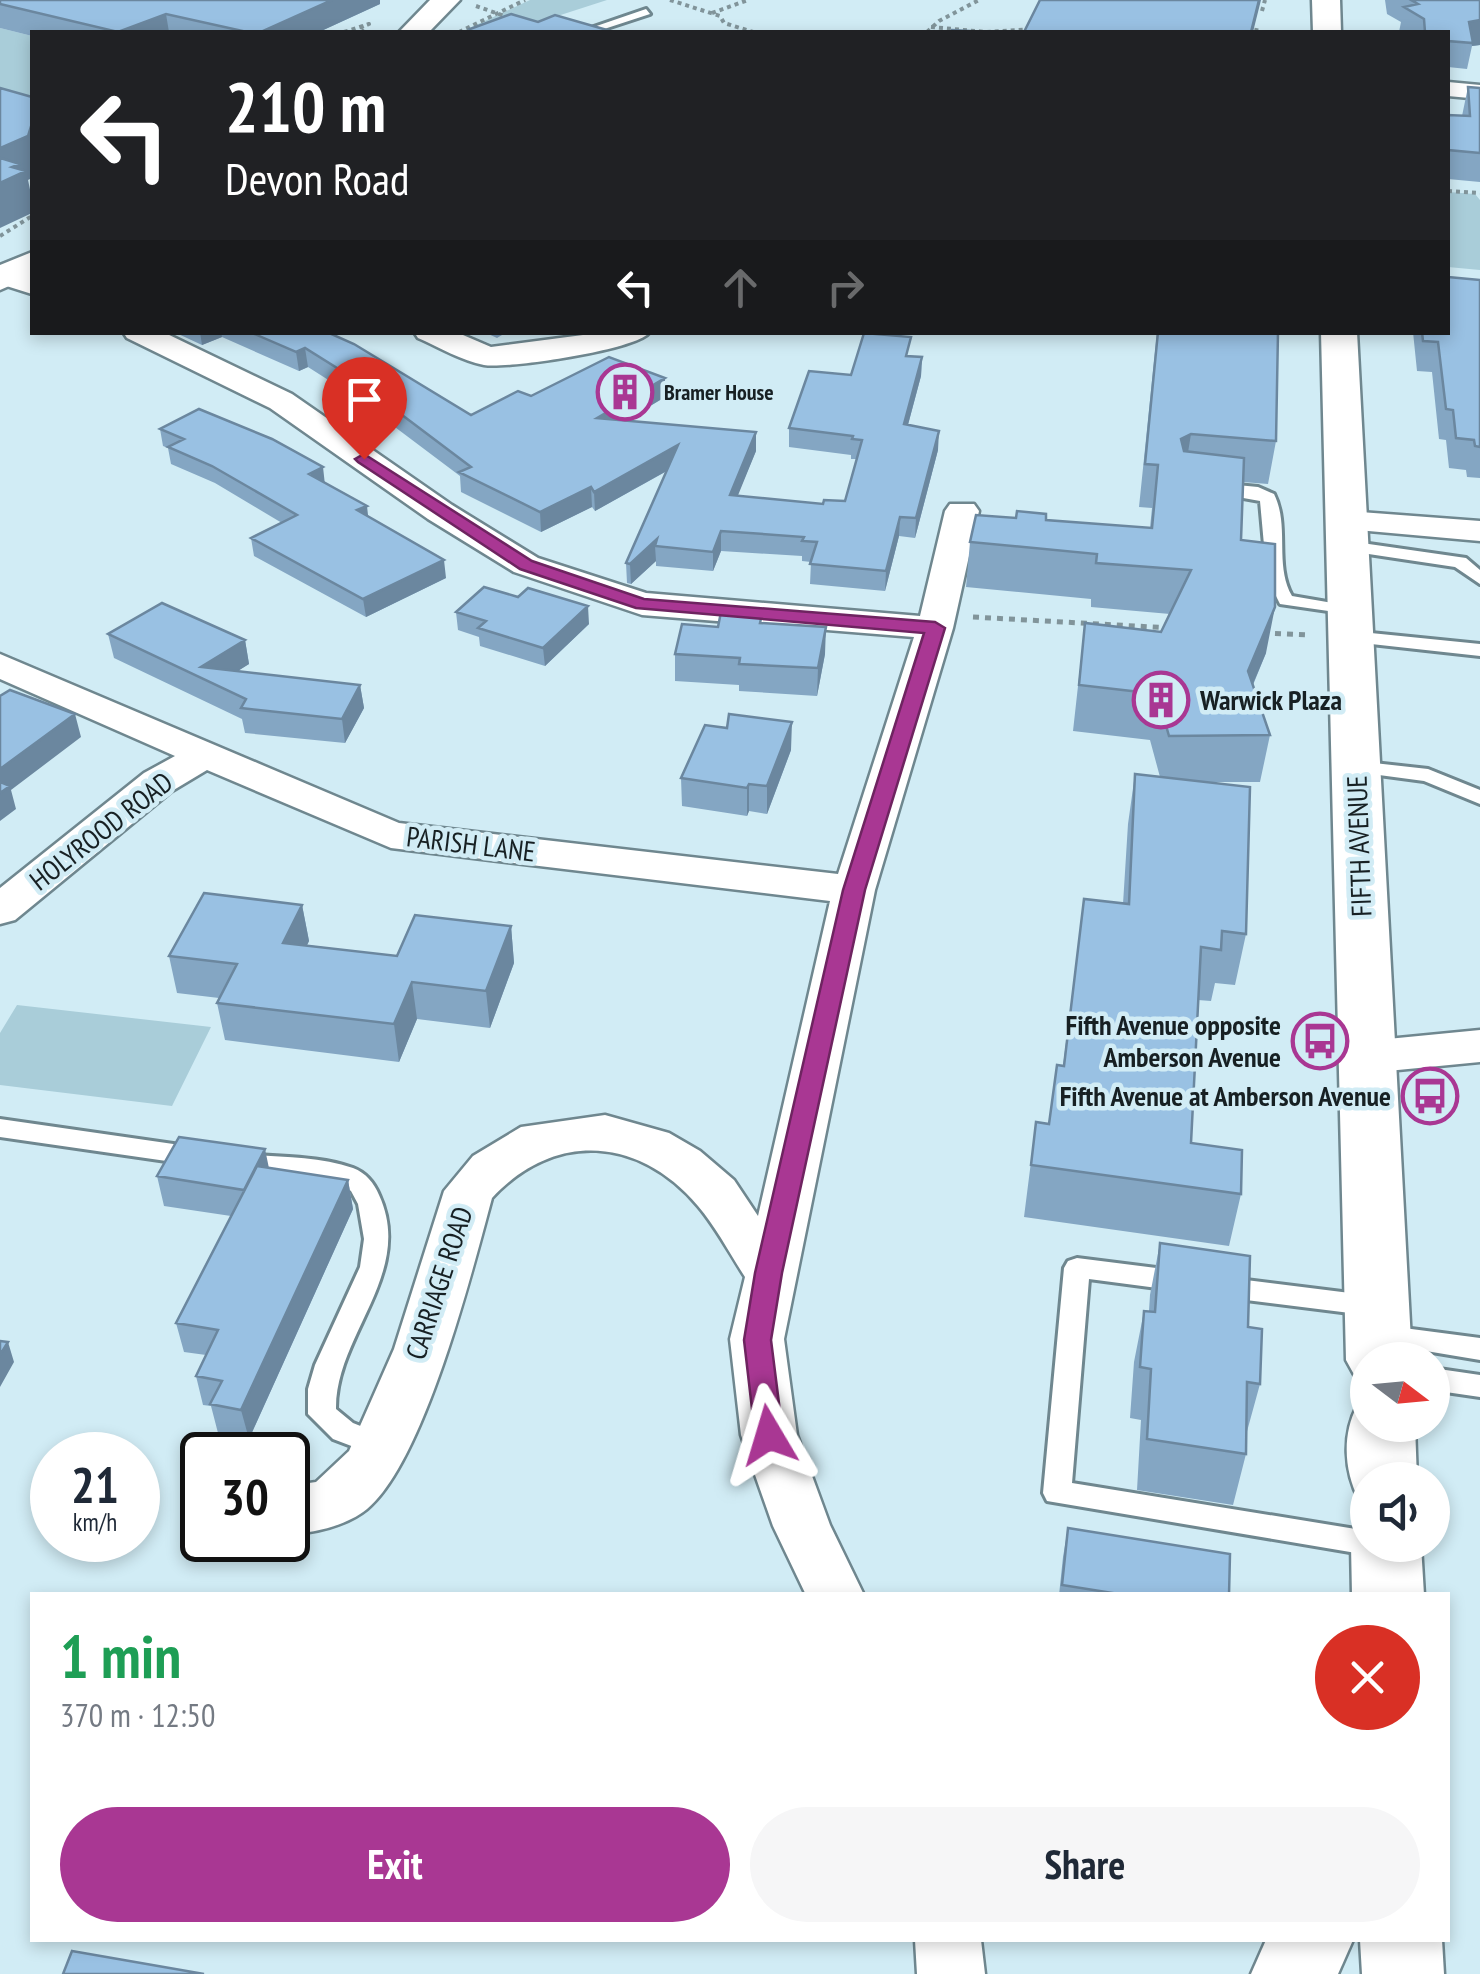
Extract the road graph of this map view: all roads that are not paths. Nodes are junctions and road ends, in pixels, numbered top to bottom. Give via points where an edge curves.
1 (446, 0) edge
2 (1326, 0) edge
3 (646, 12) dead end
4 (415, 30) edge
5 (590, 30) edge
6 (1327, 30) edge
7 (1450, 89) edge
8 (1480, 92) edge
9 (144, 335) edge
10 (436, 335) edge
11 (629, 335) edge
12 (1340, 335) edge
13 (1203, 487) edge
14 (962, 511) dead end
15 (1480, 531) edge
16 (1348, 534) junction
17 (1480, 579) edge
18 (937, 622) junction
19 (1351, 624) junction
20 (1476, 645) edge
21 (0, 665) edge
22 (204, 755) junction
23 (1356, 768) junction
24 (1480, 798) edge
25 (854, 890) junction
26 (0, 910) edge
27 (1480, 1046) edge
28 (1367, 1057) junction
29 (0, 1128) edge
30 (768, 1273) junction
31 (1378, 1334) edge
32 (1480, 1349) edge
33 (1450, 1382) edge
34 (1480, 1386) edge
35 (383, 1446) junction
36 (310, 1509) edge
37 (1350, 1540) edge
38 (1385, 1562) edge
39 (833, 1592) edge
40 (1388, 1592) edge
41 (948, 1942) edge
42 (1311, 1942) edge
43 (1401, 1942) edge
44 (951, 1974) edge
45 (1292, 1974) edge
46 (1402, 1974) edge

1 - 4 main road
2 - 6 main road
3 - 5 lane
7 - 8 street
9 - 18 street via 282,400 526,565 642,604
10 - 11 street via 488,357
12 - 16 main road, FIFTH AVENUE
13 - 19 lane via 1268,498 1279,593
14 - 18 street
15 - 16 street
16 - 17 lane via 1460,562
16 - 19 main road, FIFTH AVENUE
18 - 25 street
19 - 20 lane
19 - 23 main road, FIFTH AVENUE
21 - 22 street, PARISH LANE
22 - 25 street, PARISH LANE via 391,835
22 - 26 street, HOLYROOD ROAD via 158,782
23 - 24 lane via 1428,776
23 - 28 main road, FIFTH AVENUE
25 - 30 street
27 - 28 street
28 - 31 main road, FIFTH AVENUE
29 - 35 lane via 346,1174 367,1191 376,1258 319,1394 322,1414 344,1432
30 - 35 street, CARRIAGE ROAD via 716,1193 652,1145 605,1132 538,1138 469,1191
30 - 39 street via 757,1340 769,1435
31 - 32 lane
31 - 37 lane via 1077,1268 1057,1493
33 - 34 lane
35 - 36 street, CARRIAGE ROAD via 351,1489
38 - 40 main road
41 - 44 street
42 - 45 main road
43 - 46 main road

